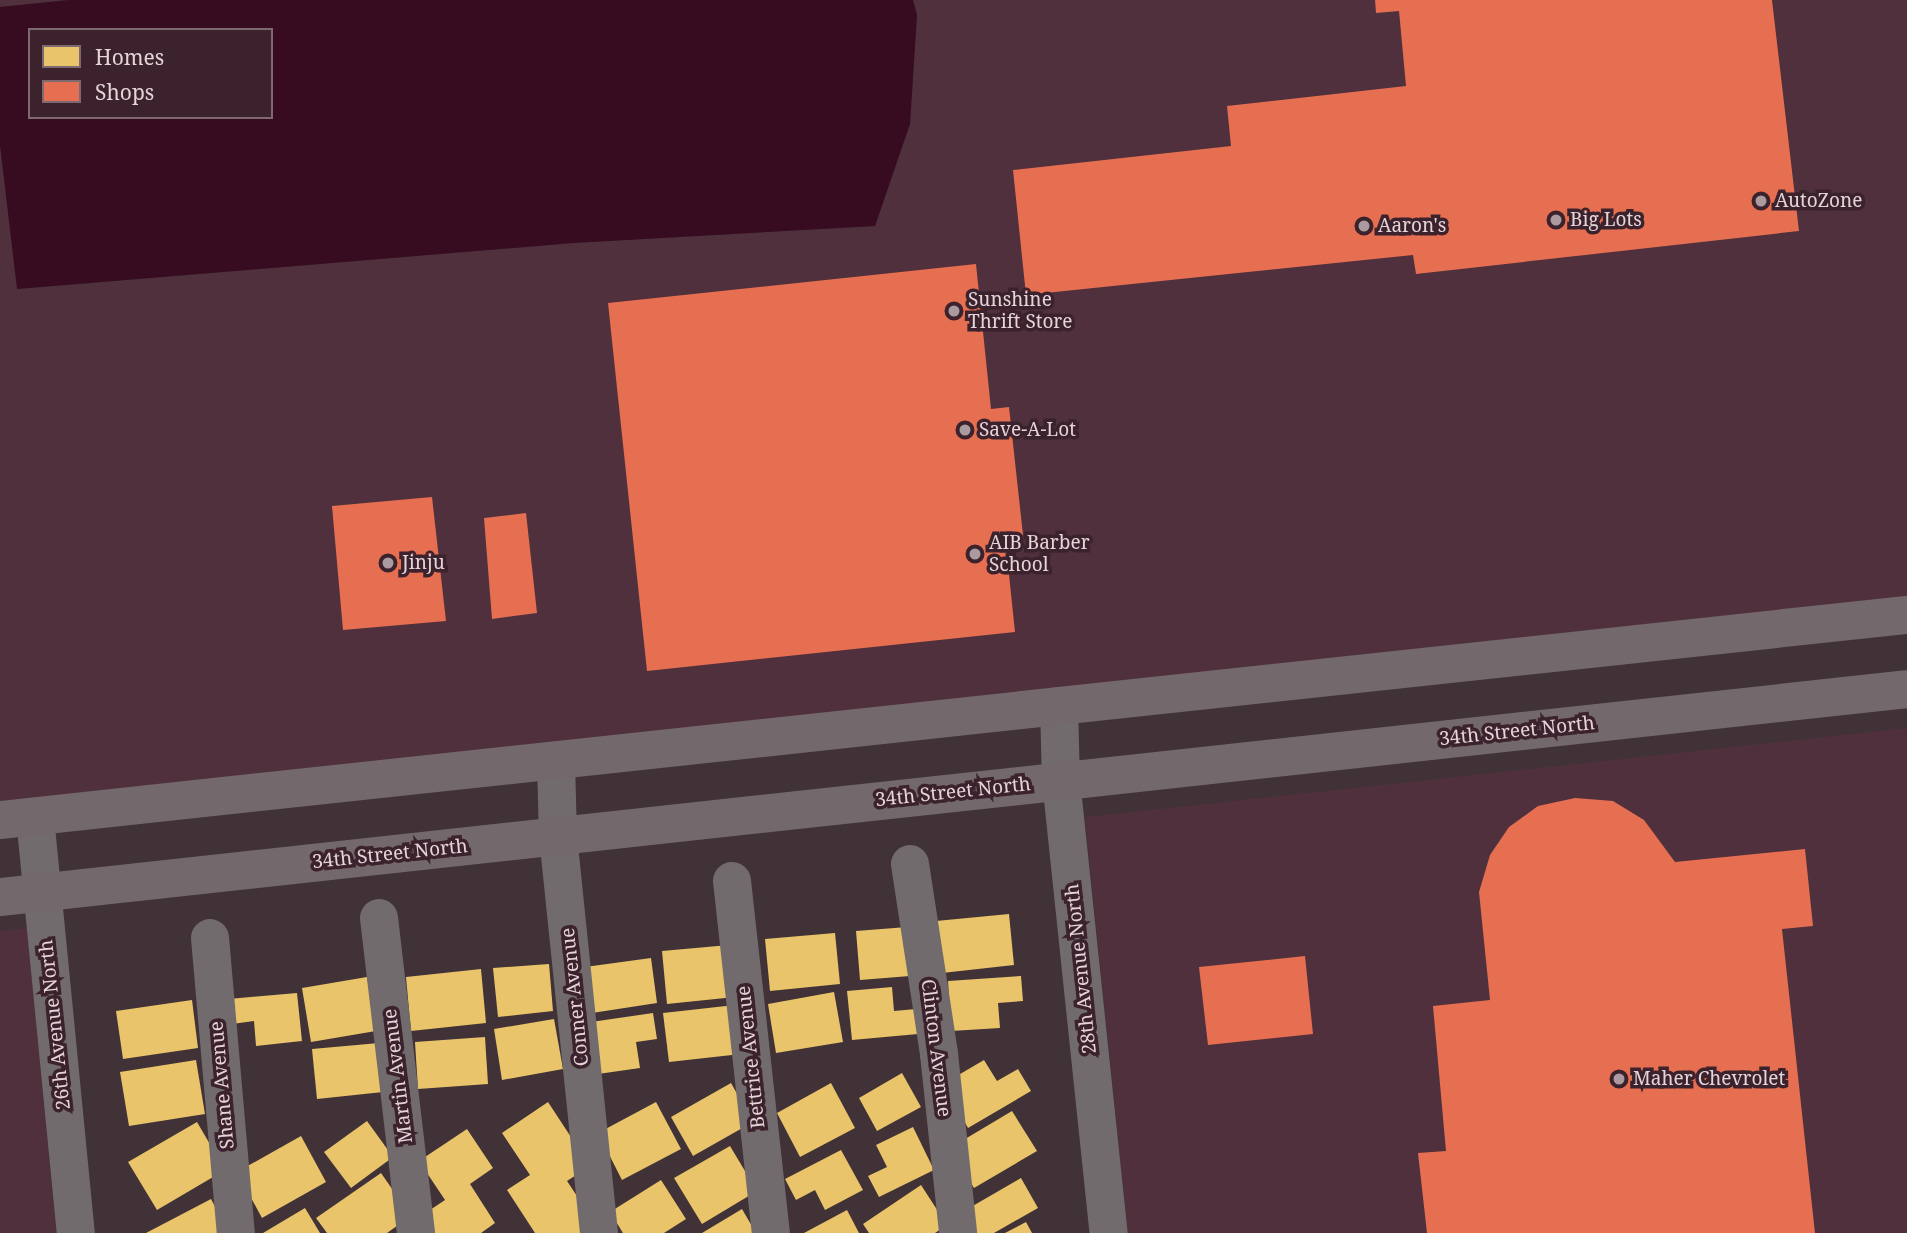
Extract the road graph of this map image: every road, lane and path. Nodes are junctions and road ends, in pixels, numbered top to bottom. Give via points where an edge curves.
1 (1907, 615) edge
2 (1907, 689) edge
3 (1059, 706) junction
4 (556, 761) junction
5 (1061, 780) junction
6 (18, 818) edge
7 (558, 836) junction
8 (910, 864) dead end
9 (732, 881) dead end
10 (42, 892) junction
11 (0, 897) edge
12 (379, 918) dead end
13 (211, 938) dead end
14 (76, 1233) edge
15 (236, 1233) edge
16 (416, 1233) edge
17 (599, 1233) edge
18 (771, 1233) edge
19 (958, 1233) edge
20 (1109, 1233) edge

1 - 3 highway
2 - 5 highway, 34th Street North
3 - 4 highway
3 - 5 street, 28th Avenue North
4 - 6 highway
4 - 7 street, Conner Avenue
5 - 7 highway, 34th Street North
5 - 20 street, 28th Avenue North
6 - 10 street, 26th Avenue North
7 - 10 highway, 34th Street North
7 - 17 street, Conner Avenue
8 - 19 street, Clinton Avenue via 939,1054
9 - 18 street, Bettrice Avenue
10 - 11 highway, 34th Street North
10 - 14 street, 26th Avenue North
12 - 16 street, Martin Avenue
13 - 15 street, Shane Avenue

